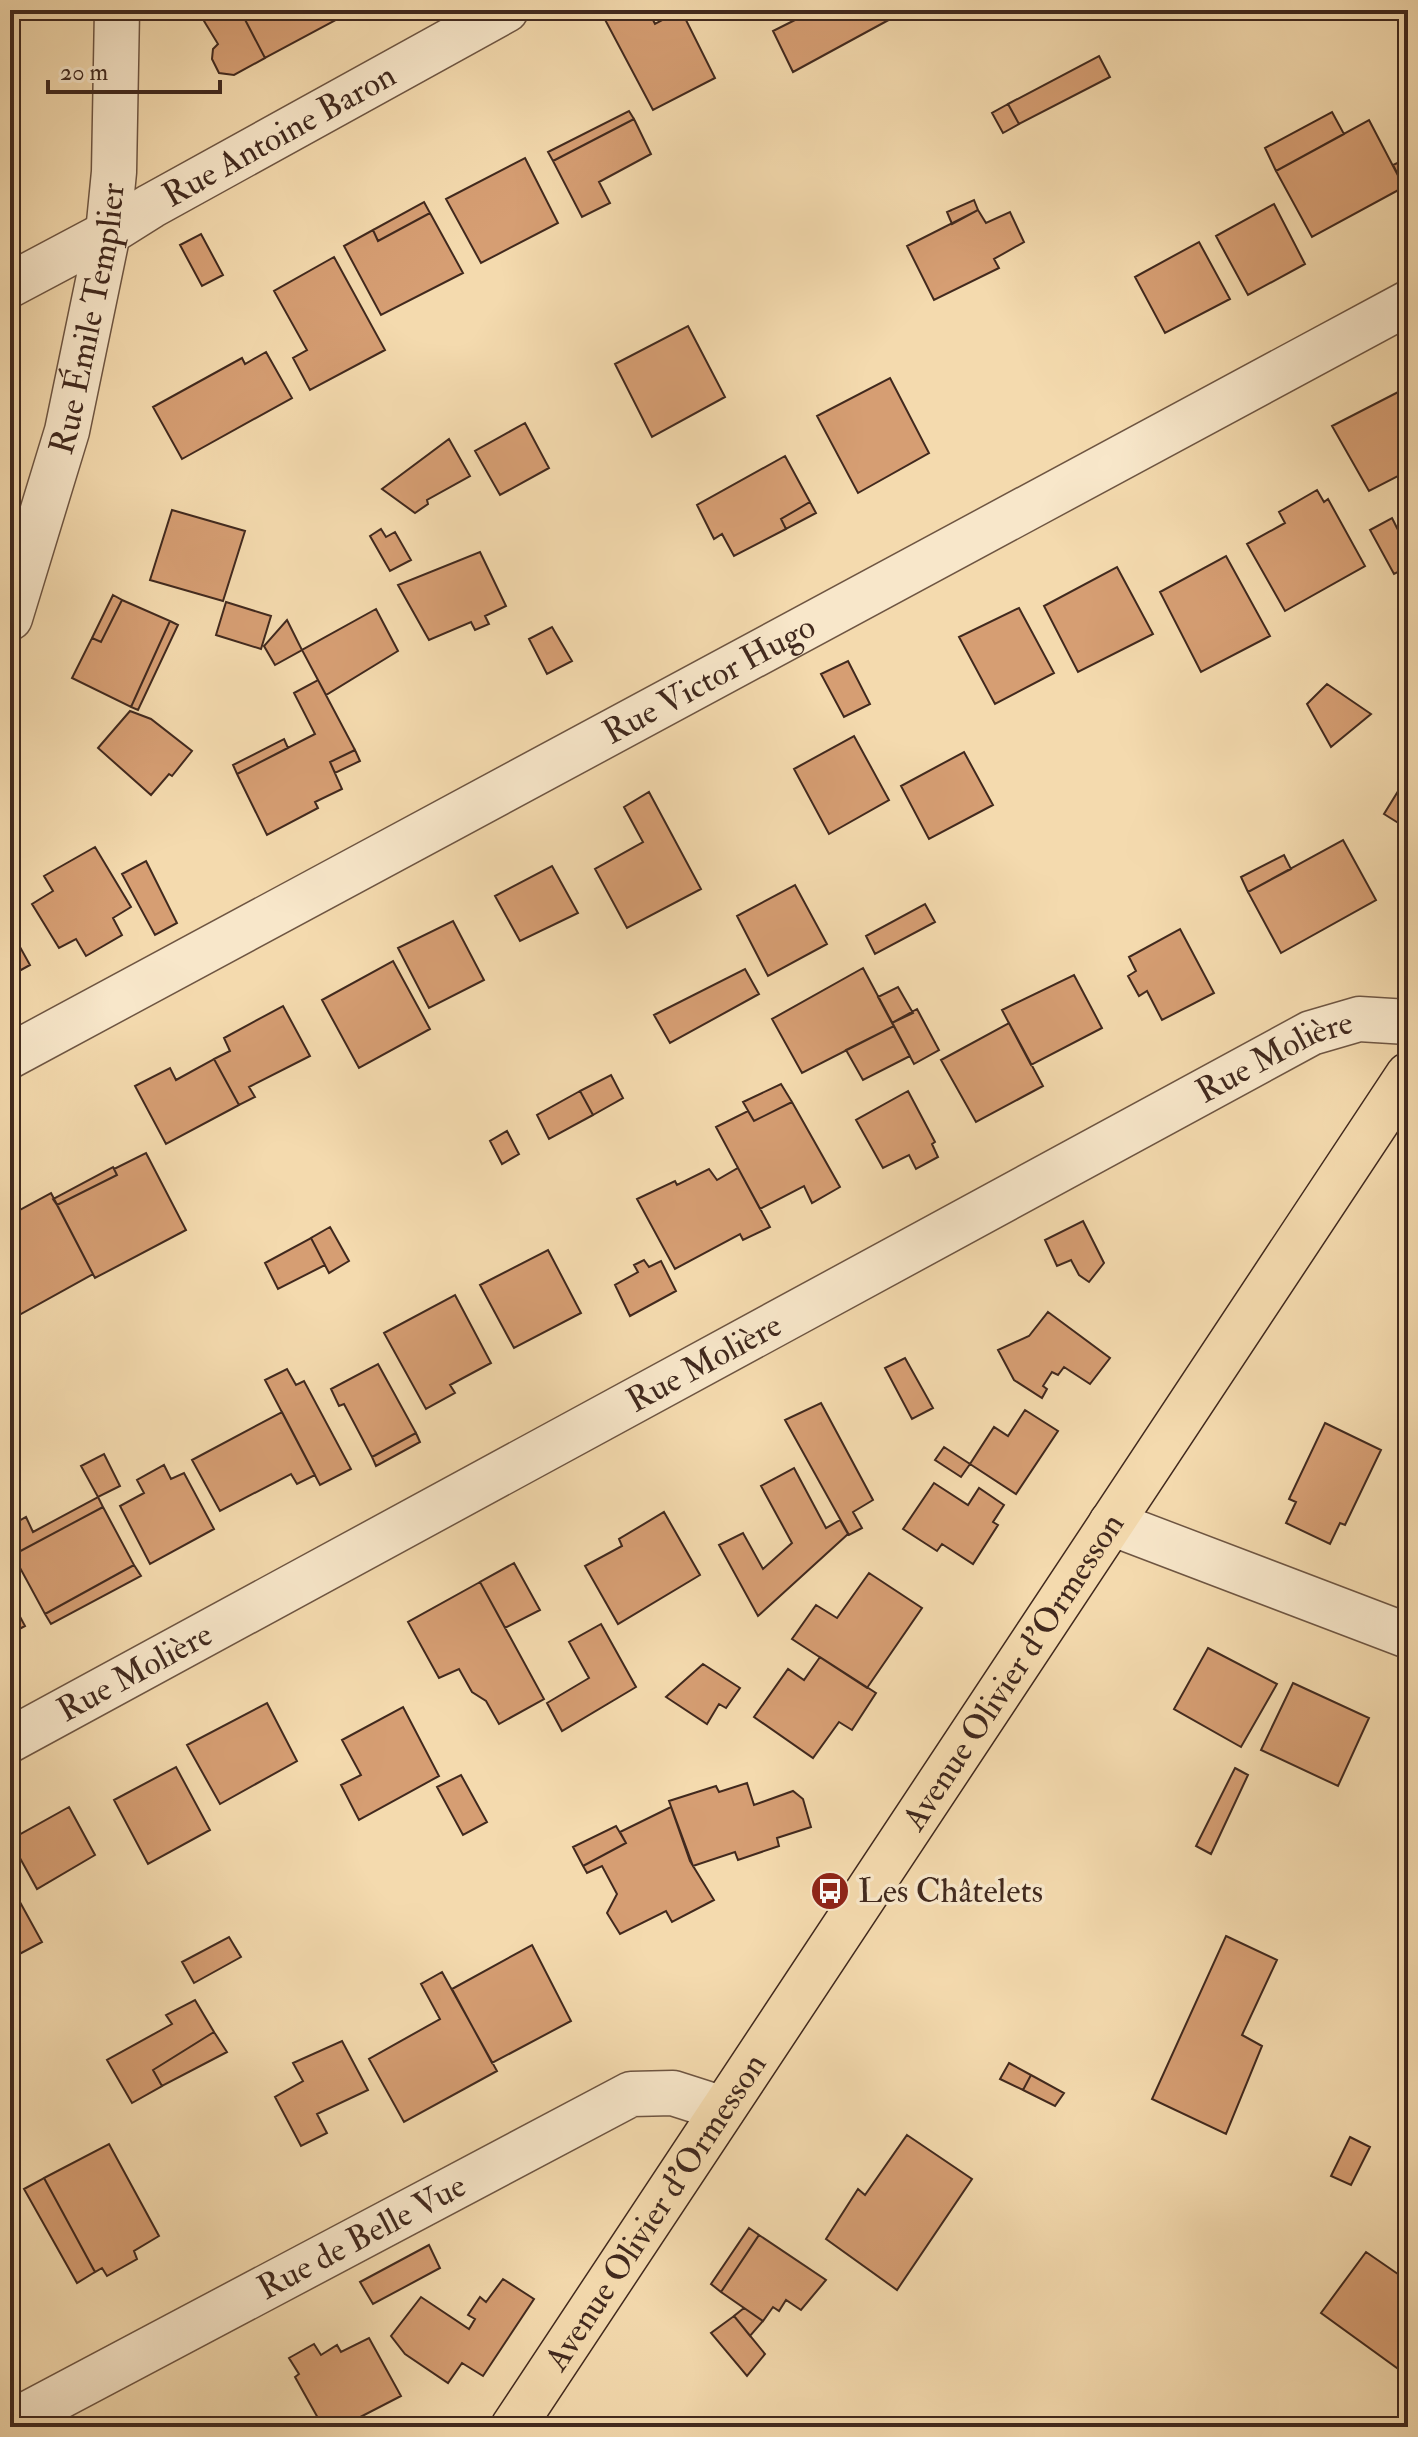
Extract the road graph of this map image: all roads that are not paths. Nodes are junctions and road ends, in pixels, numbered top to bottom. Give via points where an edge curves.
1 (117, 10) edge
2 (506, 10) edge
3 (108, 233) junction
4 (10, 285) edge
5 (1408, 303) edge
6 (10, 618) edge
7 (1408, 1022) edge
8 (10, 1056) edge
9 (1408, 1075) edge
10 (1111, 1523) junction
11 (1408, 1636) edge
12 (10, 1740) edge
13 (723, 2109) junction
14 (10, 2423) edge
15 (513, 2427) edge

1 - 3 street, Rue Émile Templier
2 - 3 street, Rue Antoine Baron
3 - 4 street, Rue Antoine Baron
3 - 6 street, Rue Émile Templier via 67,431
5 - 8 street, Rue Victor Hugo
7 - 12 street, Rue Molière via 1359,1019 1311,1033
9 - 10 main road, Avenue Olivier d'Ormesson
10 - 11 street
10 - 13 main road, Avenue Olivier d'Ormesson
13 - 14 street, Rue de Belle Vue via 673,2093 631,2094
13 - 15 main road, Avenue Olivier d'Ormesson

